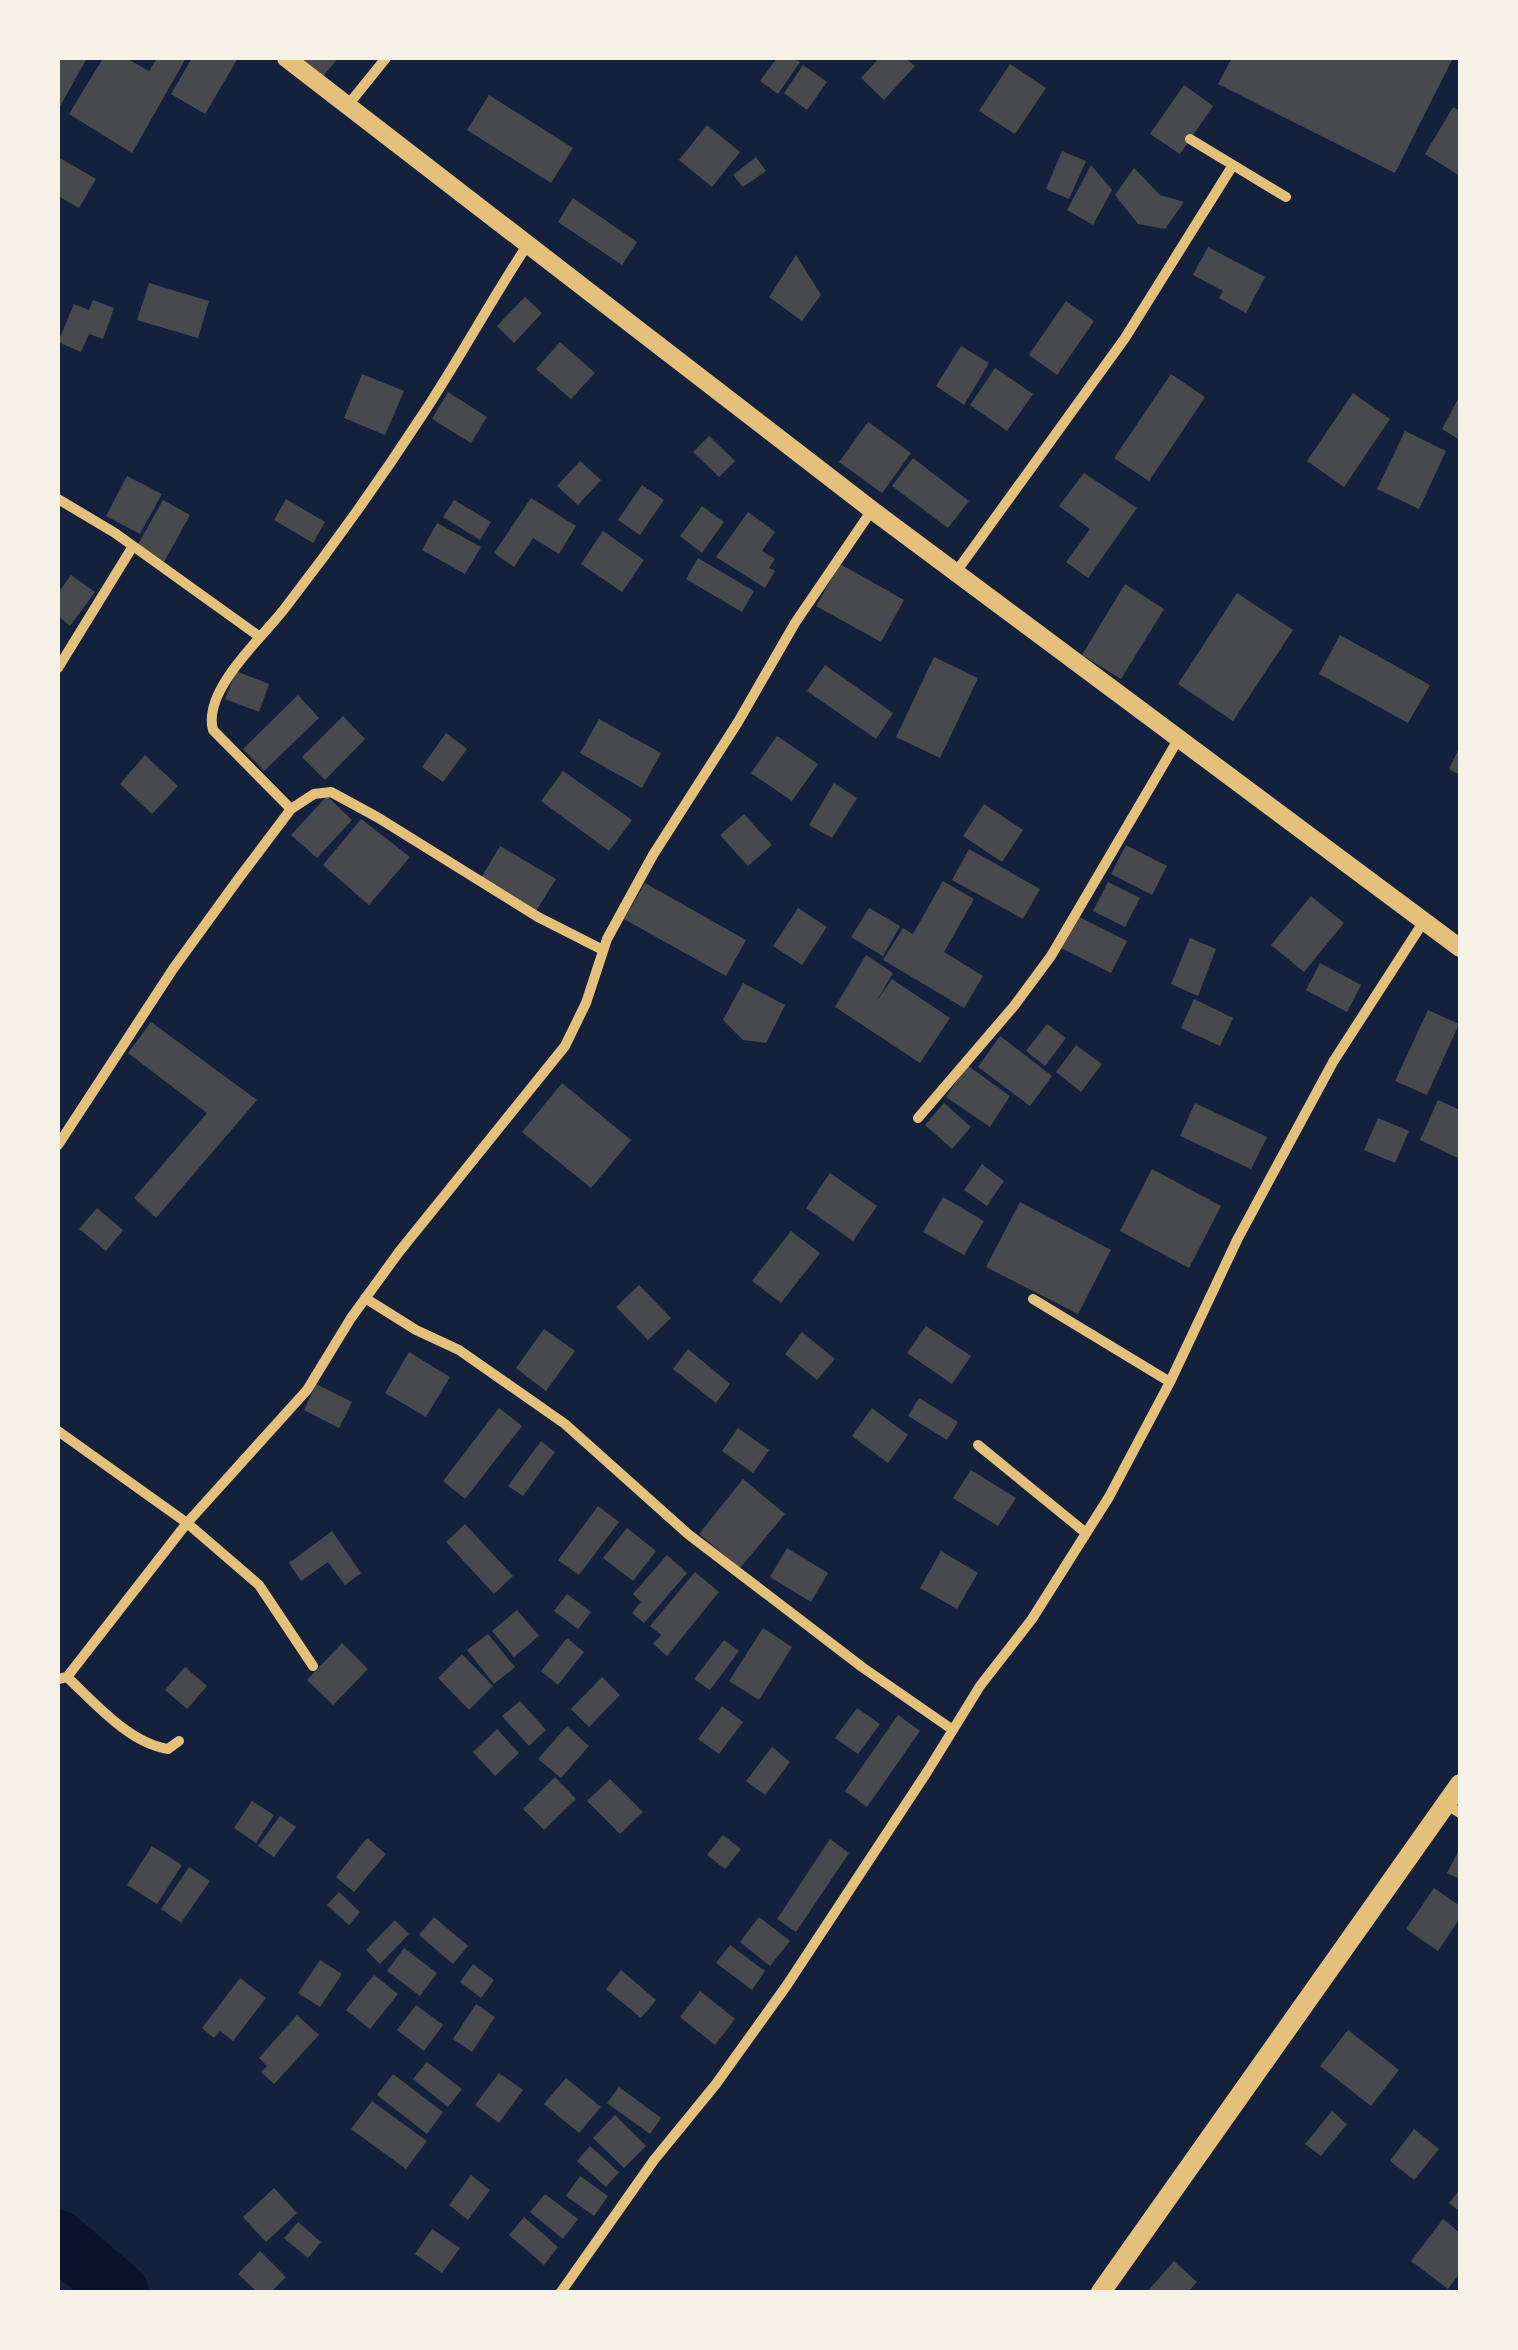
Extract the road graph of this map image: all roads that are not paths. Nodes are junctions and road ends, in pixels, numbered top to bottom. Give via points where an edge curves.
1 (286, 58) edge
2 (386, 58) edge
3 (348, 104) junction
4 (1190, 139) dead end
5 (1233, 165) junction
6 (1286, 197) dead end
7 (528, 244) junction
8 (58, 499) edge
9 (872, 510) junction
10 (133, 546) junction
11 (956, 572) junction
12 (260, 637) junction
13 (58, 668) edge
14 (1178, 738) junction
15 (291, 810) junction
16 (1424, 921) junction
17 (1460, 948) edge
18 (602, 950) junction
19 (918, 1118) dead end
20 (58, 1145) edge
21 (365, 1298) junction
22 (1033, 1298) dead end
23 (1170, 1382) junction
24 (58, 1431) edge
25 (978, 1445) dead end
26 (186, 1523) junction
27 (1086, 1533) junction
28 (313, 1666) dead end
29 (62, 1678) edge
30 (953, 1730) junction
31 (179, 1741) dead end
32 (1460, 1784) edge
33 (1453, 1808) edge
34 (561, 2292) edge
35 (1100, 2292) edge

1 - 3 street
2 - 3 street
3 - 7 street
4 - 5 street
5 - 6 street
5 - 11 street via 1125,338
7 - 9 street
7 - 12 street via 414,428
8 - 10 street
9 - 11 street
9 - 18 street via 652,855
10 - 12 street
10 - 13 street
11 - 14 street
12 - 15 street via 240,660 210,720
14 - 16 street
14 - 19 street via 1050,956
15 - 18 street via 314,794 331,792
15 - 20 street via 173,969
16 - 17 street
16 - 23 street via 1333,1062
18 - 21 street via 565,1046
21 - 26 street via 307,1390
21 - 30 street via 459,1350 565,1424 688,1534
22 - 23 street
23 - 27 street
24 - 26 street
25 - 27 street
26 - 28 street via 259,1585
26 - 29 street
27 - 30 street
29 - 31 street via 152,1747 168,1749
30 - 34 street via 787,1985
32 - 33 main road
33 - 35 main road

